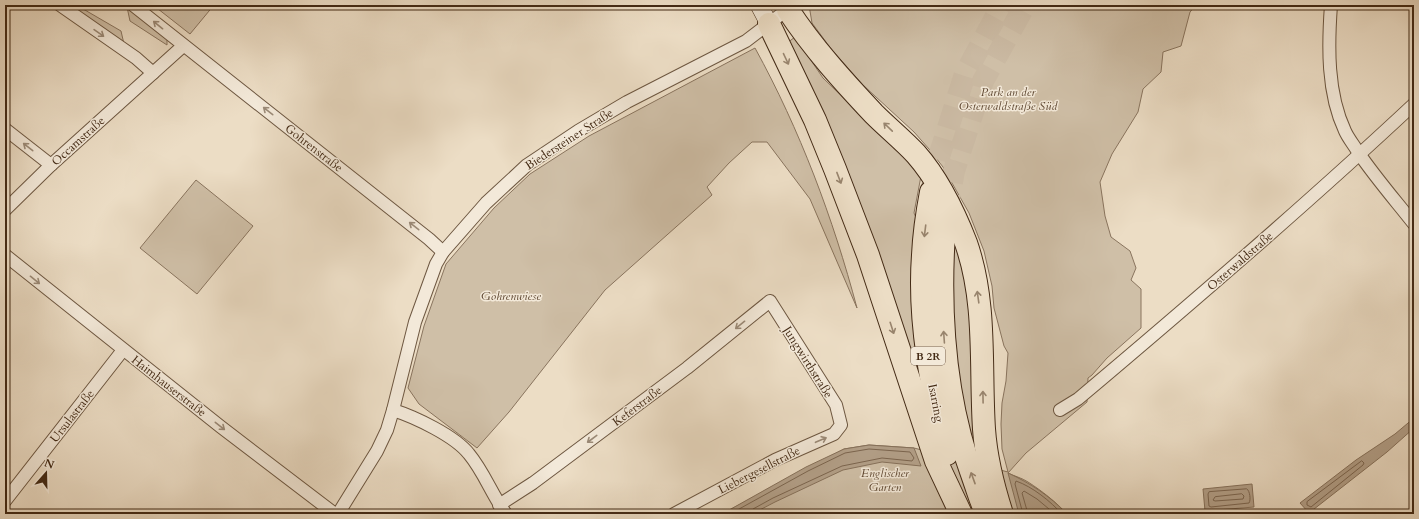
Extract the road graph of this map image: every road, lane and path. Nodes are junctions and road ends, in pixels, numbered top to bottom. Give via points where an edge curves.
1 (133, 5) edge
2 (759, 5) edge
3 (1330, 5) edge
4 (66, 7) edge
5 (789, 7) edge
6 (769, 24) junction
7 (183, 46) junction
8 (154, 73) junction
9 (1414, 104) edge
10 (5, 129) edge
11 (1360, 155) junction
12 (51, 165) junction
13 (931, 192) tunnel mouth
14 (5, 210) edge
15 (945, 218) tunnel mouth
16 (1414, 224) edge
17 (443, 252) junction
18 (5, 255) edge
19 (770, 301) joint
20 (123, 350) junction
21 (393, 410) junction
22 (1060, 410) dead end
23 (841, 425) joint
24 (5, 502) edge
25 (502, 509) edge
26 (337, 514) edge
27 (674, 514) edge
28 (961, 514) edge
29 (970, 514) edge
30 (987, 514) edge
31 (1002, 514) edge

7 -> 1 street, Gohrenstraße
2 - 6 main road
3 - 11 street via 1333,92 1345,132
4 -> 8 street
5 - 6 street, Biedersteiner Straße
31 -> 5 highway via 993,486 984,430 978,295 966,244 953,212 938,184 916,155 825,61 805,35
6 - 17 street, Biedersteiner Straße via 746,41 627,102 528,165 486,203
6 -> 28 highway via 815,120 835,169 868,256 936,461
7 - 8 street, Occamstraße
17 -> 7 street, Gohrenstraße
8 - 12 street, Occamstraße
9 - 11 street, Osterwaldstraße
12 -> 10 street
11 - 16 street
11 - 22 street, Osterwaldstraße via 1090,390
12 - 14 street, Occamstraße
13 -> 29 highway, Isarring / B 2R via 922,256 926,347 949,460
30 -> 15 highway, Isarring / B 2R via 965,455 954,408 944,344 942,255
17 - 21 street, Biedersteiner Straße via 436,264 415,322
18 -> 20 street, Haimhauserstraße
19 - 23 street, Jungwirthstraße via 836,405
19 -> 25 street, Keferstraße via 687,368
20 - 24 street, Ursulastraße
20 -> 26 street, Haimhauserstraße
21 - 25 street via 431,426 468,453
21 - 26 street, Biedersteiner Straße via 377,451
27 -> 23 street, Liebergesellstraße via 775,460 834,434

